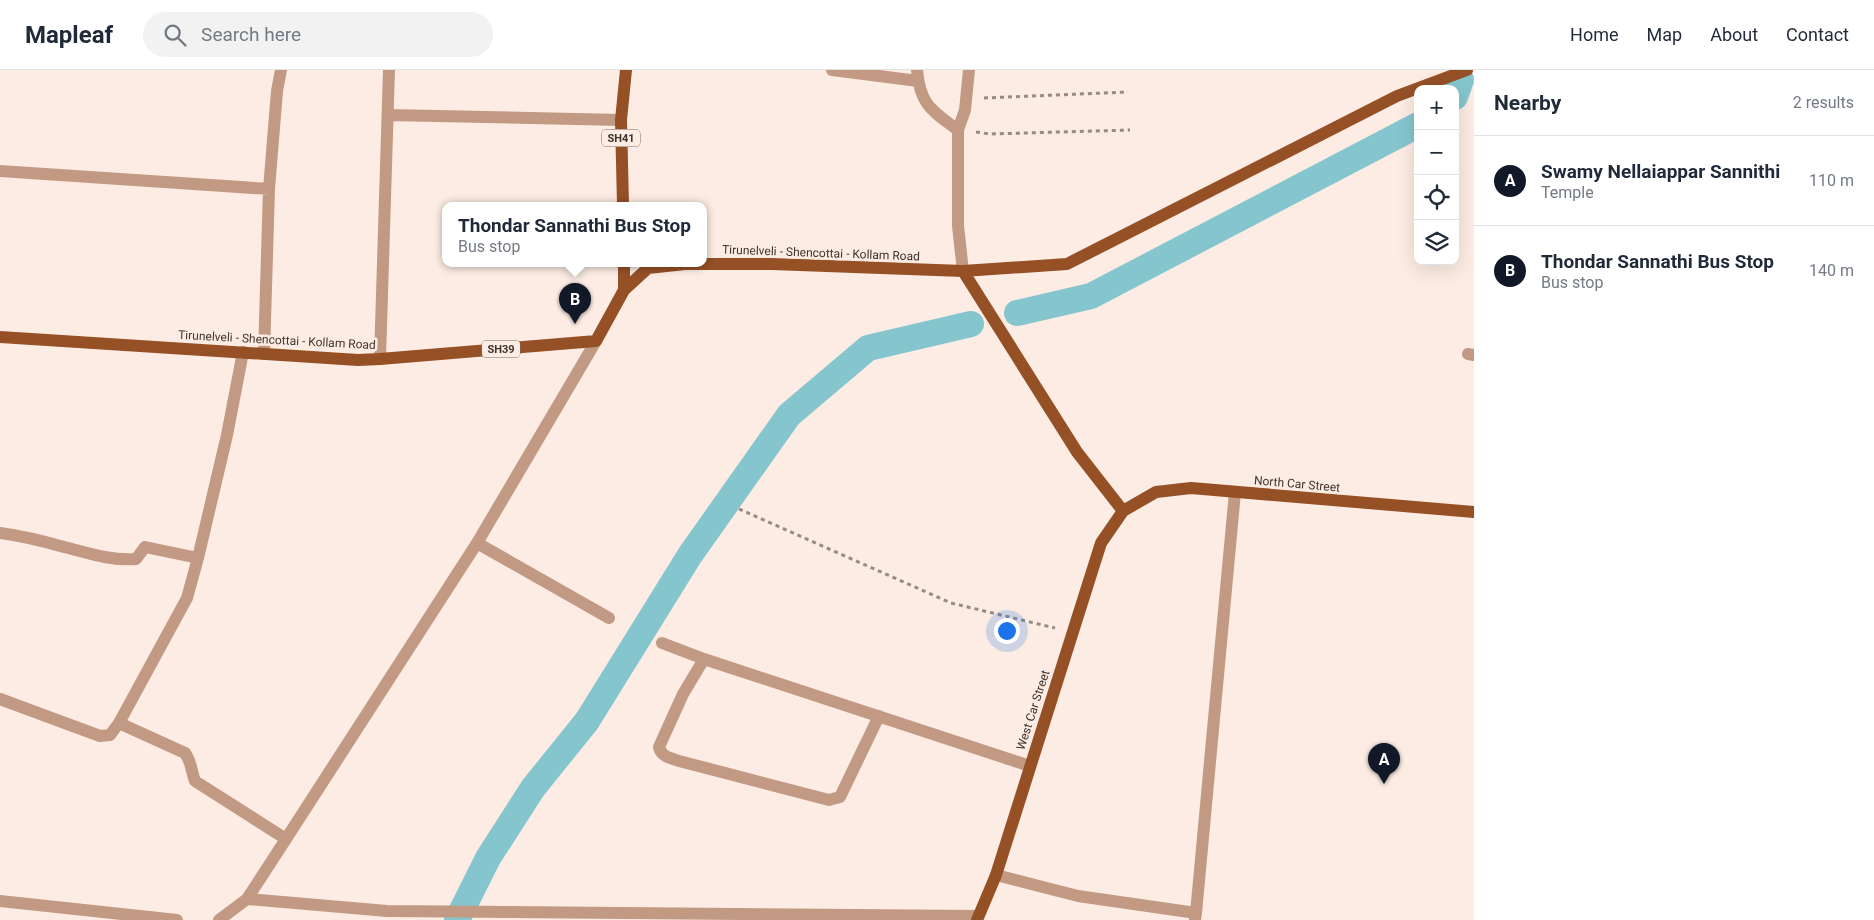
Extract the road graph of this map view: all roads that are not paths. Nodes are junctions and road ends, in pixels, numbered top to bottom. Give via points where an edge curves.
1 (281, 70) edge
2 (389, 70) edge
3 (626, 70) edge
4 (832, 70) edge
5 (970, 70) edge
6 (1467, 70) edge
7 (918, 76) edge
8 (388, 115) junction
9 (621, 120) junction
10 (958, 130) junction
11 (0, 171) edge
12 (269, 189) junction
13 (623, 202) edge
14 (707, 264) edge
15 (624, 267) edge
16 (657, 267) edge
17 (963, 271) junction
18 (624, 290) junction
19 (0, 337) edge
20 (596, 342) junction
21 (243, 352) junction
22 (264, 354) junction
23 (380, 359) junction
24 (1235, 492) junction
25 (1123, 511) junction
26 (1474, 512) edge
27 (0, 533) edge
28 (477, 543) junction
29 (198, 558) junction
30 (609, 618) dead end
31 (662, 643) dead end
32 (704, 659) junction
33 (0, 699) edge
34 (879, 716) junction
35 (119, 723) junction
36 (1030, 766) junction
37 (286, 840) junction
38 (996, 875) junction
39 (247, 899) junction
40 (0, 901) edge
41 (1195, 917) edge
42 (977, 918) edge
43 (177, 920) edge
44 (219, 920) edge

1 - 12 street
2 - 8 street
3 - 9 main road, SH41
4 - 7 street
5 - 10 street via 965,110
6 - 17 main road, Tirunelveli - Shencottai - Kollam Road via 1398,96 1067,264
7 - 10 street via 922,96 932,112
8 - 9 street
8 - 23 street
9 - 13 main road, SH41
10 - 17 street via 958,226
11 - 12 street
12 - 22 street
14 - 17 main road, Tirunelveli - Shencottai - Kollam Road
15 - 18 main road
16 - 18 main road, Tirunelveli - Shencottai - Kollam Road via 648,268
17 - 25 main road via 1077,452
18 - 20 main road, Tirunelveli - Shencottai - Kollam Road
19 - 21 main road, Tirunelveli - Shencottai - Kollam Road / SH39
20 - 23 main road, Tirunelveli - Shencottai - Kollam Road / SH39
20 - 28 street
21 - 22 main road, Tirunelveli - Shencottai - Kollam Road / SH39
21 - 29 street
22 - 23 main road, Tirunelveli - Shencottai - Kollam Road / SH39
24 - 25 main road, North Car Street via 1191,488 1156,492
24 - 26 main road, North Car Street
24 - 41 street
25 - 36 main road, West Car Street via 1100,543
27 - 29 street via 115,559 136,559 145,546
28 - 30 street
28 - 37 street
29 - 35 street via 187,598
31 - 32 street
32 - 34 street
32 - 34 street via 683,694 659,747 664,755 679,761 829,800 840,797
33 - 35 street via 100,736 110,735
34 - 36 street
35 - 37 street via 185,753 192,762 194,781
36 - 38 main road, West Car Street
37 - 39 street
38 - 41 street via 1078,896
38 - 42 main road, West Car Street
39 - 42 street via 387,911
39 - 44 street
40 - 43 street

